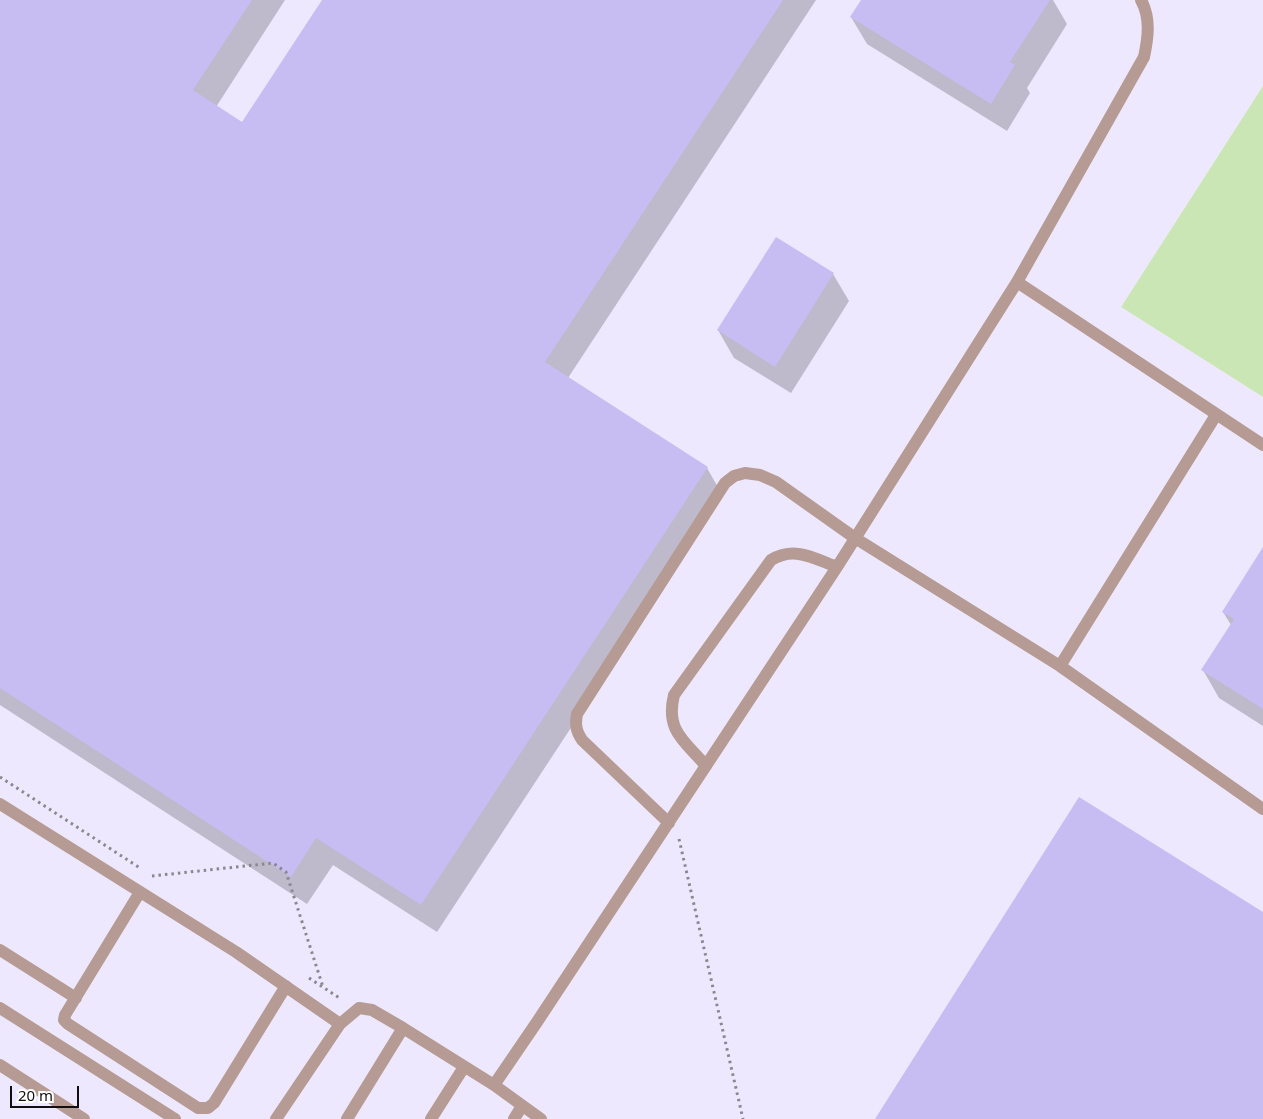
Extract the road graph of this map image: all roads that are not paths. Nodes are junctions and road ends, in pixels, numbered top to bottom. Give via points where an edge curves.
1 (1141, 0) edge
2 (1017, 282) junction
3 (1216, 415) junction
4 (1263, 445) edge
5 (855, 538) junction
6 (837, 567) junction
7 (1060, 666) junction
8 (706, 766) junction
9 (0, 804) edge
10 (1263, 809) edge
11 (669, 823) junction
12 (140, 892) junction
13 (0, 950) edge
14 (286, 986) junction
15 (76, 998) junction
16 (0, 1008) edge
17 (340, 1024) junction
18 (403, 1028) junction
19 (0, 1066) edge
20 (464, 1067) junction
21 (494, 1086) junction
22 (522, 1106) junction
23 (84, 1119) edge
24 (175, 1119) edge
25 (276, 1119) edge
26 (347, 1119) edge
27 (431, 1119) edge
28 (514, 1119) edge
29 (541, 1119) edge

1 - 2 lane via 1149,32 1144,57
2 - 3 lane
2 - 5 lane
3 - 4 lane
3 - 7 lane
5 - 6 lane
5 - 7 lane
5 - 11 lane via 776,482 760,475 745,473 726,483 577,714 575,724 582,740
6 - 8 lane
6 - 8 lane via 796,553 779,555 771,560 674,695 671,719 675,730
7 - 10 lane
8 - 11 lane
9 - 12 lane
11 - 21 lane
12 - 14 lane
12 - 15 lane
13 - 15 lane
14 - 15 lane via 208,1108 198,1108 68,1024 64,1020 65,1015
14 - 17 lane
16 - 24 lane
17 - 18 lane via 356,1010 366,1008
17 - 25 lane
18 - 20 lane
18 - 26 lane
19 - 23 lane
20 - 21 lane
20 - 27 lane
21 - 22 lane
22 - 28 lane
22 - 29 lane

